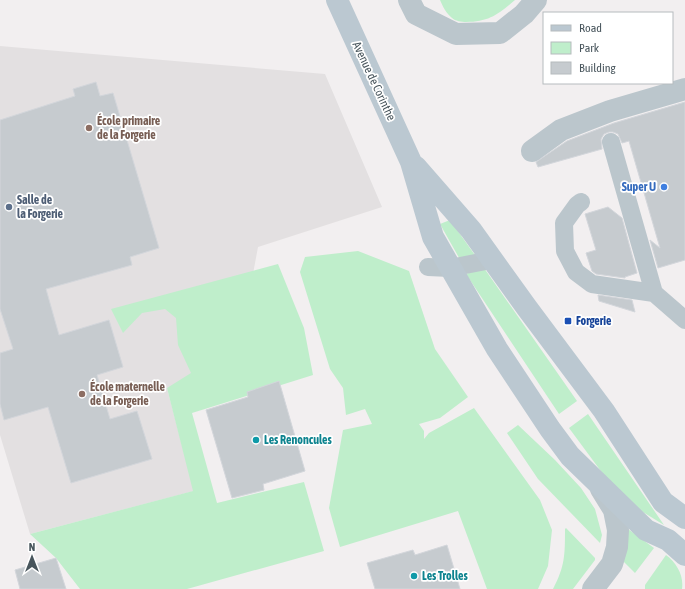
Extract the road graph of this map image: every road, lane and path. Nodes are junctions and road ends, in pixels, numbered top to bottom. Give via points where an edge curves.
1 (336, 0) edge
2 (409, 0) edge
3 (536, 0) edge
4 (685, 89) edge
5 (611, 142) dead end
6 (532, 151) dead end
7 (412, 162) junction
8 (581, 202) dead end
9 (491, 260) junction
10 (428, 267) dead end
11 (450, 268) junction
12 (654, 293) junction
13 (685, 320) edge
14 (595, 480) junction
15 (685, 518) edge
16 (685, 555) edge
17 (592, 589) edge

1 - 7 main road, Avenue de Corinthe
2 - 3 street via 416,14 456,34 500,33 524,14
4 - 6 street via 610,111 561,130
5 - 12 lane
7 - 9 main road via 471,230
7 - 11 main road via 433,238
8 - 12 lane via 564,223 565,251 576,272 592,284
9 - 11 lane
9 - 15 main road via 604,411 663,502
10 - 11 lane
11 - 14 main road via 497,349 550,429 570,456
12 - 13 lane
14 - 16 main road via 646,530 668,540
14 - 17 street via 614,510 618,530 612,564

